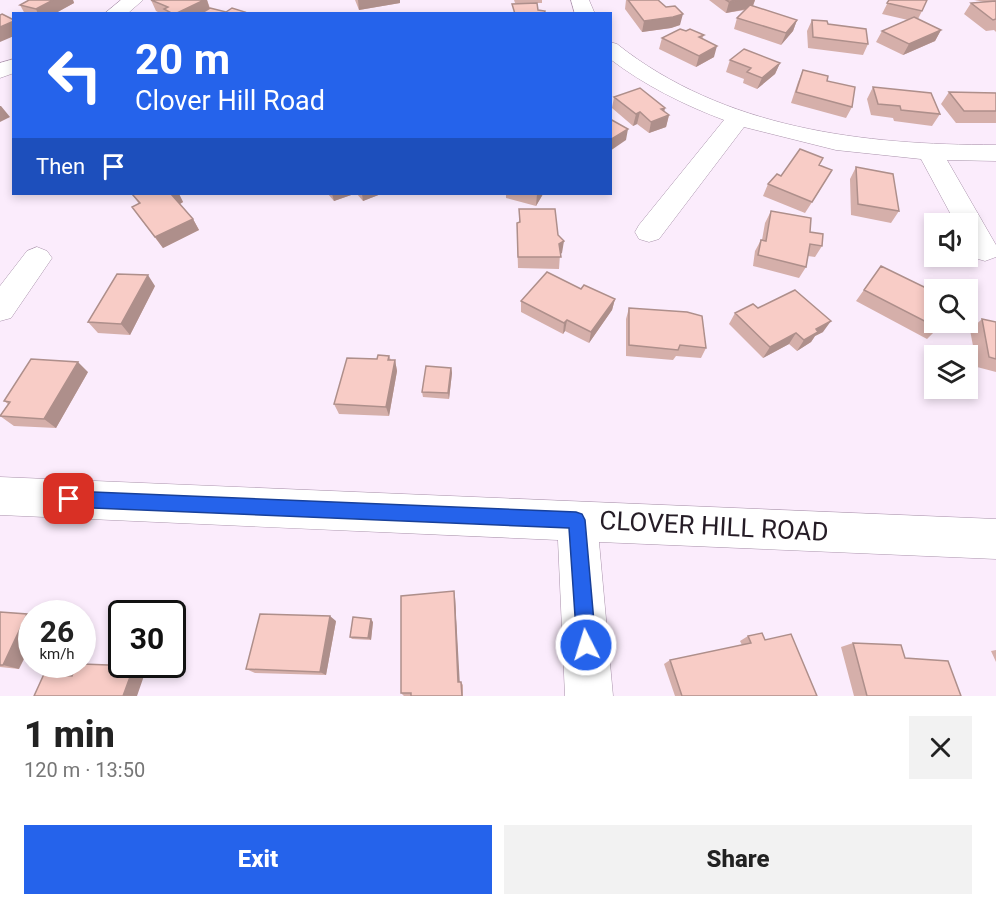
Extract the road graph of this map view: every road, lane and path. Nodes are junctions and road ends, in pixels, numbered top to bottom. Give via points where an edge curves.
1 (134, 0) edge
2 (116, 12) edge
3 (612, 49) edge
4 (738, 118) junction
5 (930, 153) junction
6 (996, 153) edge
7 (649, 232) dead end
8 (985, 251) dead end
9 (37, 258) dead end
10 (0, 309) edge
11 (0, 496) edge
12 (576, 520) junction
13 (996, 538) edge
14 (589, 696) edge

1 - 2 street
3 - 4 street via 662,83
4 - 5 street via 823,141
4 - 7 street
5 - 6 street
5 - 8 street
9 - 10 street
11 - 12 street, CLOVER HILL ROAD
12 - 13 street, CLOVER HILL ROAD
12 - 14 street

